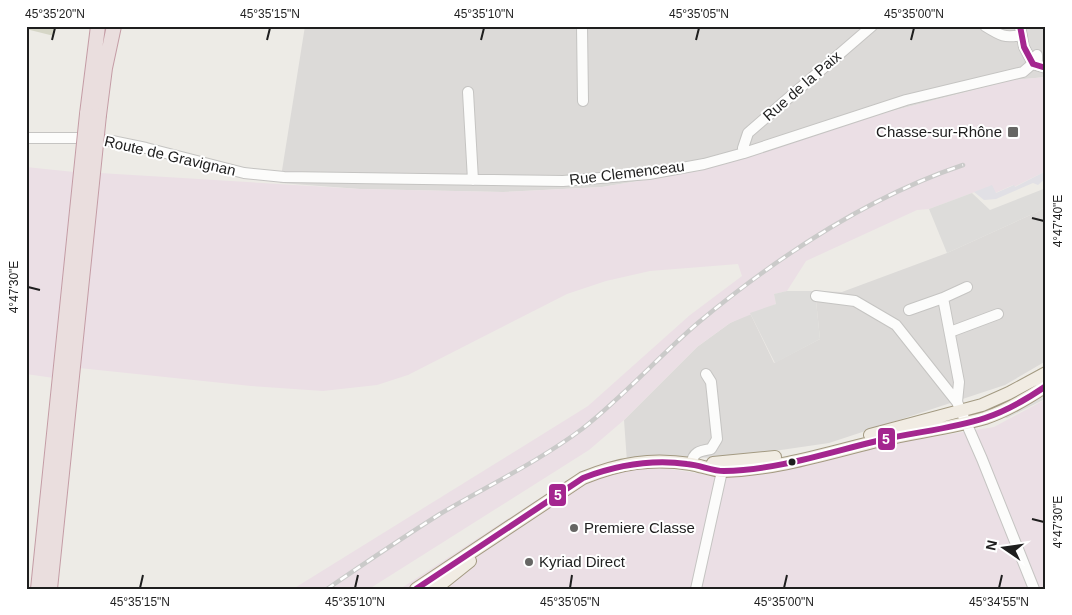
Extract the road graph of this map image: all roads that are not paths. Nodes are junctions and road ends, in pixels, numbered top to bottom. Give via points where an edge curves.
1 (91, 26) edge
2 (98, 26) edge
3 (114, 26) edge
4 (582, 26) edge
5 (872, 26) edge
6 (985, 26) edge
7 (1021, 30) edge
8 (1041, 62) edge
9 (91, 79) junction
10 (468, 92) dead end
11 (583, 101) dead end
12 (93, 114) junction
13 (26, 138) edge
14 (744, 153) junction
15 (284, 177) joint
16 (473, 180) junction
17 (967, 287) dead end
18 (816, 296) dead end
19 (942, 298) junction
20 (909, 310) dead end
21 (998, 314) dead end
22 (950, 332) junction
23 (1046, 373) edge
24 (706, 374) dead end
25 (1046, 386) edge
26 (959, 406) junction
27 (967, 423) junction
28 (691, 464) junction
29 (722, 471) junction
30 (433, 586) edge
31 (38, 589) edge
32 (50, 589) edge
33 (416, 589) edge
34 (696, 589) edge
35 (1034, 589) edge

1 - 9 highway
2 - 9 highway
3 - 12 highway
4 - 11 street
5 - 14 street, Rue de la Paix via 748,133
6 - 7 street via 1000,36 1010,37
7 - 8 street
8 - 14 street, Rue Clemenceau via 1023,72 906,100
9 - 12 highway
10 - 16 street
12 - 31 highway, bridge
12 - 32 highway, bridge
13 - 15 street, Route de Gravignan via 112,141 244,173
14 - 16 street, Rue Clemenceau via 648,174 563,181
15 - 16 street, Rue Clemenceau
17 - 19 street
18 - 26 street via 855,301 896,325
19 - 20 street
19 - 22 street
21 - 22 street
22 - 26 street via 959,382
23 - 26 main road via 982,405
24 - 28 street via 711,382 717,440 711,449 697,451
25 - 27 main road via 987,417
26 - 27 street
26 - 28 main road via 825,448 754,460
27 - 29 main road via 880,440 792,463
27 - 35 street
28 - 29 main road
28 - 30 main road via 637,462 583,478 534,509
29 - 34 street
30 - 33 main road

